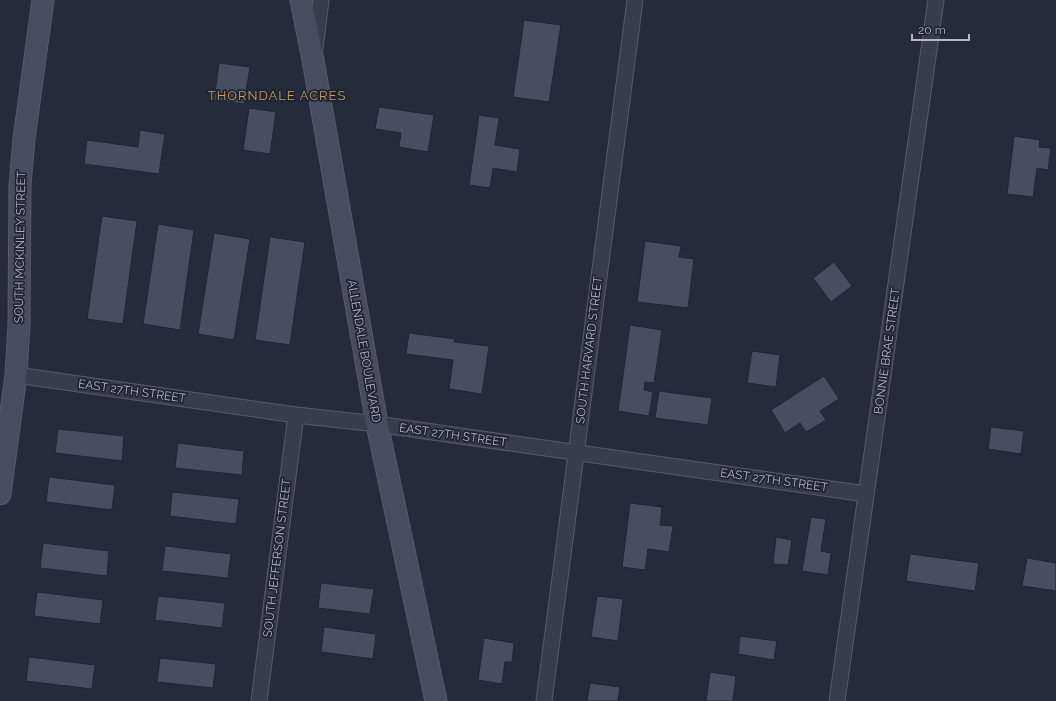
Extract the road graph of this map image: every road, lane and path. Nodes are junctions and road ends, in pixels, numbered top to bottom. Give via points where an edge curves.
1 (43, 0) edge
2 (301, 0) edge
3 (321, 0) edge
4 (635, 0) edge
5 (936, 0) edge
6 (313, 60) junction
7 (16, 375) junction
8 (296, 415) junction
9 (377, 424) junction
10 (576, 452) junction
11 (0, 494) edge
12 (866, 494) junction
13 (259, 701) edge
14 (436, 701) edge
15 (544, 701) edge
16 (837, 701) edge

1 - 7 street, SOUTH MCKINLEY STREET via 20,185
2 - 6 street, ALLENDALE BOULEVARD
3 - 6 street
4 - 10 street, SOUTH HARVARD STREET
5 - 12 street, BONNIE BRAE STREET
6 - 9 street, ALLENDALE BOULEVARD
7 - 8 street, EAST 27TH STREET
7 - 11 street, SOUTH MCKINLEY STREET
8 - 9 street, EAST 27TH STREET
8 - 13 street, SOUTH JEFFERSON STREET
9 - 10 street, EAST 27TH STREET
9 - 14 street, ALLENDALE BOULEVARD
10 - 12 street, EAST 27TH STREET
10 - 15 street, SOUTH HARVARD STREET
12 - 16 street, BONNIE BRAE STREET

